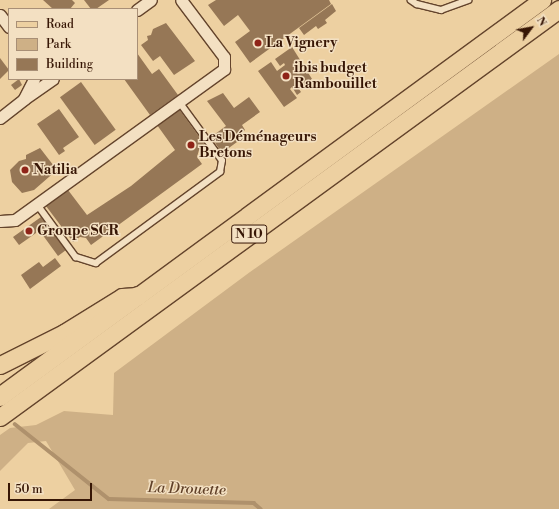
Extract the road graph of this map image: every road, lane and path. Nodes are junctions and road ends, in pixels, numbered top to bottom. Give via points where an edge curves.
1 (151, 0) edge
2 (181, 0) edge
3 (411, 0) edge
4 (468, 0) edge
5 (542, 0) edge
6 (138, 9) edge
7 (559, 9) edge
8 (0, 15) edge
9 (8, 27) edge
10 (34, 80) edge
11 (52, 80) edge
12 (24, 99) junction
13 (179, 102) junction
14 (0, 118) edge
15 (37, 204) junction
16 (0, 221) edge
17 (138, 296) junction
18 (0, 365) edge
19 (0, 397) edge
20 (0, 417) edge

1 - 6 street
2 - 13 street via 224,57 224,69
3 - 4 lane via 441,10
5 - 17 main road, N 10
7 - 20 main road, N 10
8 - 9 street
10 - 12 street
11 - 12 street
12 - 14 street
13 - 15 street
13 - 15 lane via 222,161 220,172 96,263 76,256
15 - 16 street via 15,220
17 - 18 main road via 122,297 64,334
17 - 19 highway, N 10

